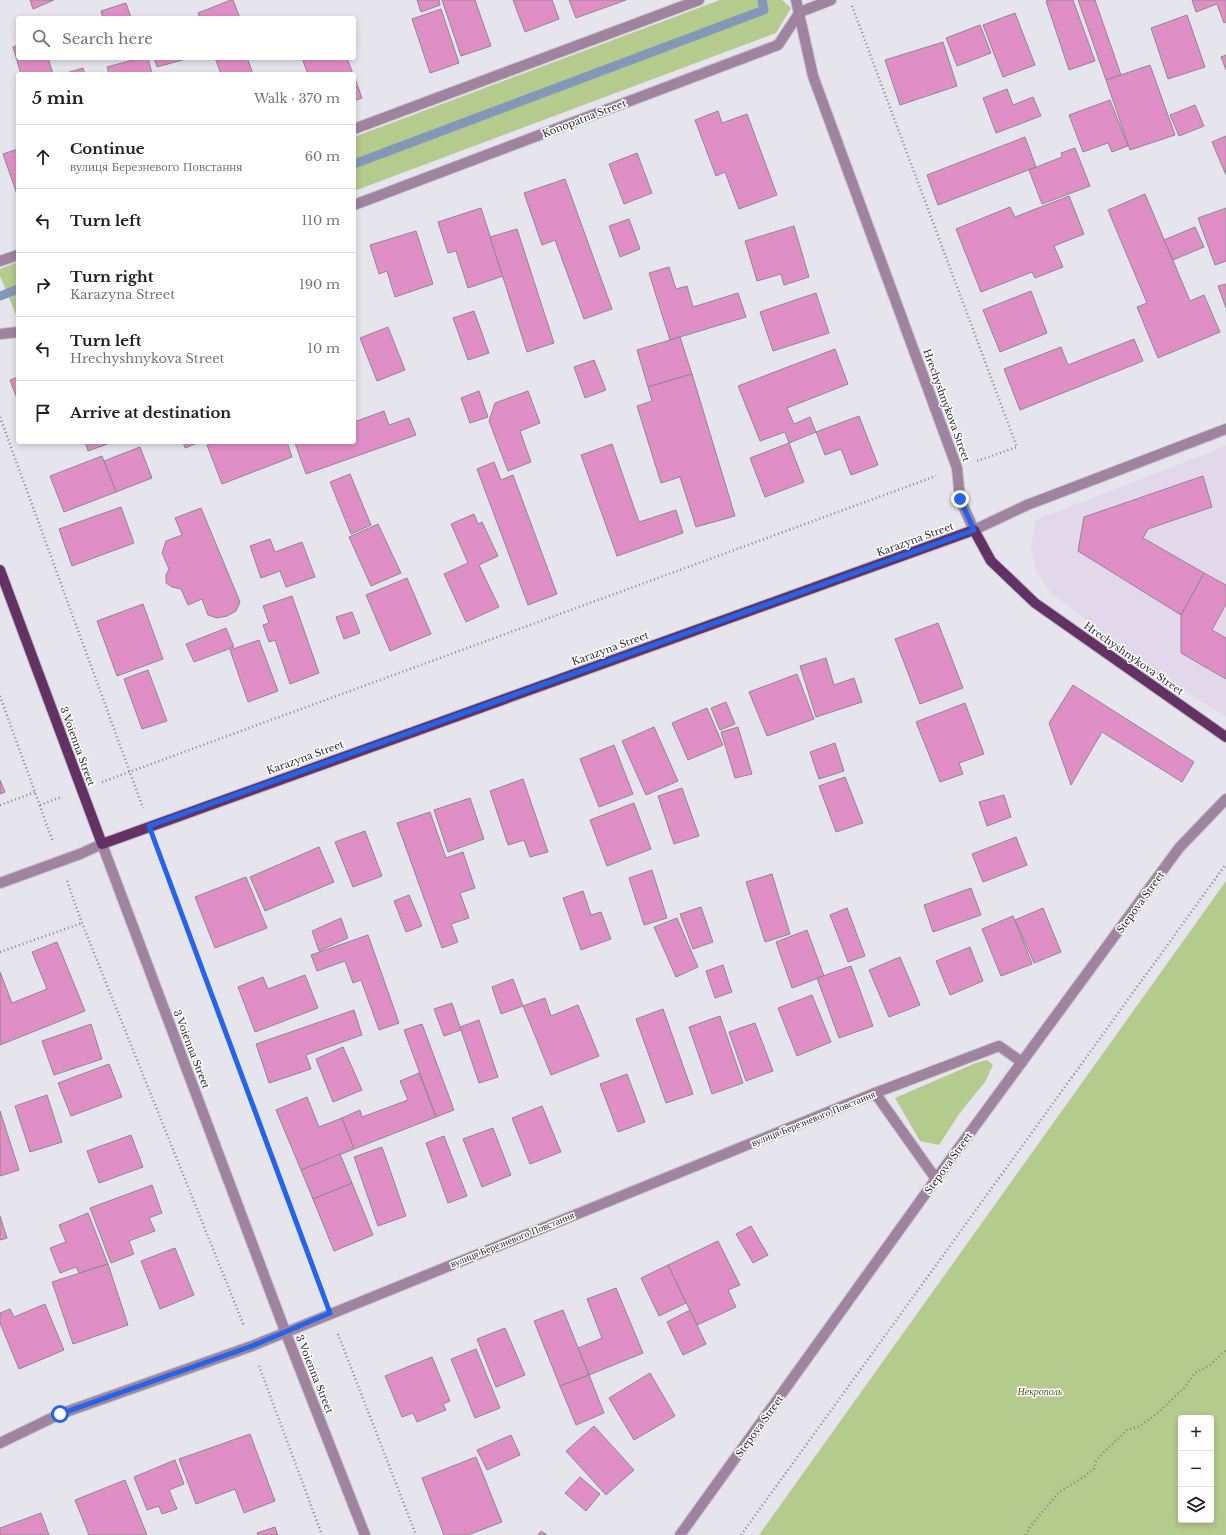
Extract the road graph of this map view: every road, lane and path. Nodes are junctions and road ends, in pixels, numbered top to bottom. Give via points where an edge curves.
1 (699, 0) edge
2 (789, 0) edge
3 (796, 0) edge
4 (831, 0) edge
5 (850, 0) edge
6 (800, 12) junction
7 (356, 128) edge
8 (356, 204) edge
9 (16, 256) edge
10 (0, 261) edge
11 (16, 332) edge
12 (0, 334) edge
13 (0, 417) edge
14 (1226, 429) edge
15 (957, 468) junction
16 (974, 530) junction
17 (0, 570) edge
18 (0, 696) edge
19 (1226, 737) edge
20 (130, 772) junction
21 (81, 789) junction
22 (36, 792) junction
23 (1226, 799) edge
24 (0, 805) edge
25 (40, 805) junction
26 (149, 826) junction
27 (102, 844) junction
28 (60, 861) junction
29 (1226, 864) edge
30 (0, 883) edge
31 (82, 923) junction
32 (0, 952) edge
33 (1022, 1062) junction
34 (875, 1093) junction
35 (936, 1179) junction
36 (330, 1313) junction
37 (285, 1331) junction
38 (252, 1346) junction
39 (1226, 1350) edge
40 (0, 1443) edge
41 (322, 1535) edge
42 (365, 1535) edge
43 (416, 1535) edge
44 (680, 1535) edge
45 (741, 1535) edge
46 (1026, 1535) edge

1 - 7 street
2 - 6 street
3 - 6 street, Hrechyshnykova Street
4 - 6 street
5 - 15 path via 1017,447
6 - 8 street, Konopatna Street via 778,45
6 - 15 street, Hrechyshnykova Street via 813,76
9 - 10 street
11 - 12 street
13 - 20 path
14 - 16 street, Karazyna Street via 1027,505
15 - 16 street, Hrechyshnykova Street via 960,499
15 - 20 path
16 - 19 main road, Hrechyshnykova Street via 991,561 1035,603
16 - 26 main road, Karazyna Street
17 - 21 main road, 3 Voienna Street
18 - 22 path
20 - 21 path
20 - 26 path
21 - 25 path
21 - 27 main road, 3 Voienna Street
22 - 24 path
22 - 25 path
23 - 33 street, Stepova Street via 1179,848
25 - 28 path
26 - 27 main road, Karazyna Street
26 - 36 path
27 - 28 street, Karazyna Street
27 - 37 street, 3 Voienna Street
28 - 30 street, Karazyna Street
28 - 31 path
29 - 45 path
31 - 32 path
31 - 38 path
33 - 34 street, вулиця Березневого Повстання via 999,1046
33 - 35 street, Stepova Street
34 - 35 street
34 - 36 street, вулиця Березневого Повстання
35 - 44 street, Stepova Street
36 - 37 street, вулиця Березневого Повстання
36 - 43 path
37 - 38 street, вулиця Березневого Повстання
37 - 42 street, 3 Voienna Street
38 - 40 street, вулиця Березневого Повстання via 60,1414
38 - 41 path
39 - 46 path via 1210,1365 1195,1373 1185,1387 1157,1413 1138,1427 1127,1430 1096,1461 1095,1468 1059,1492

